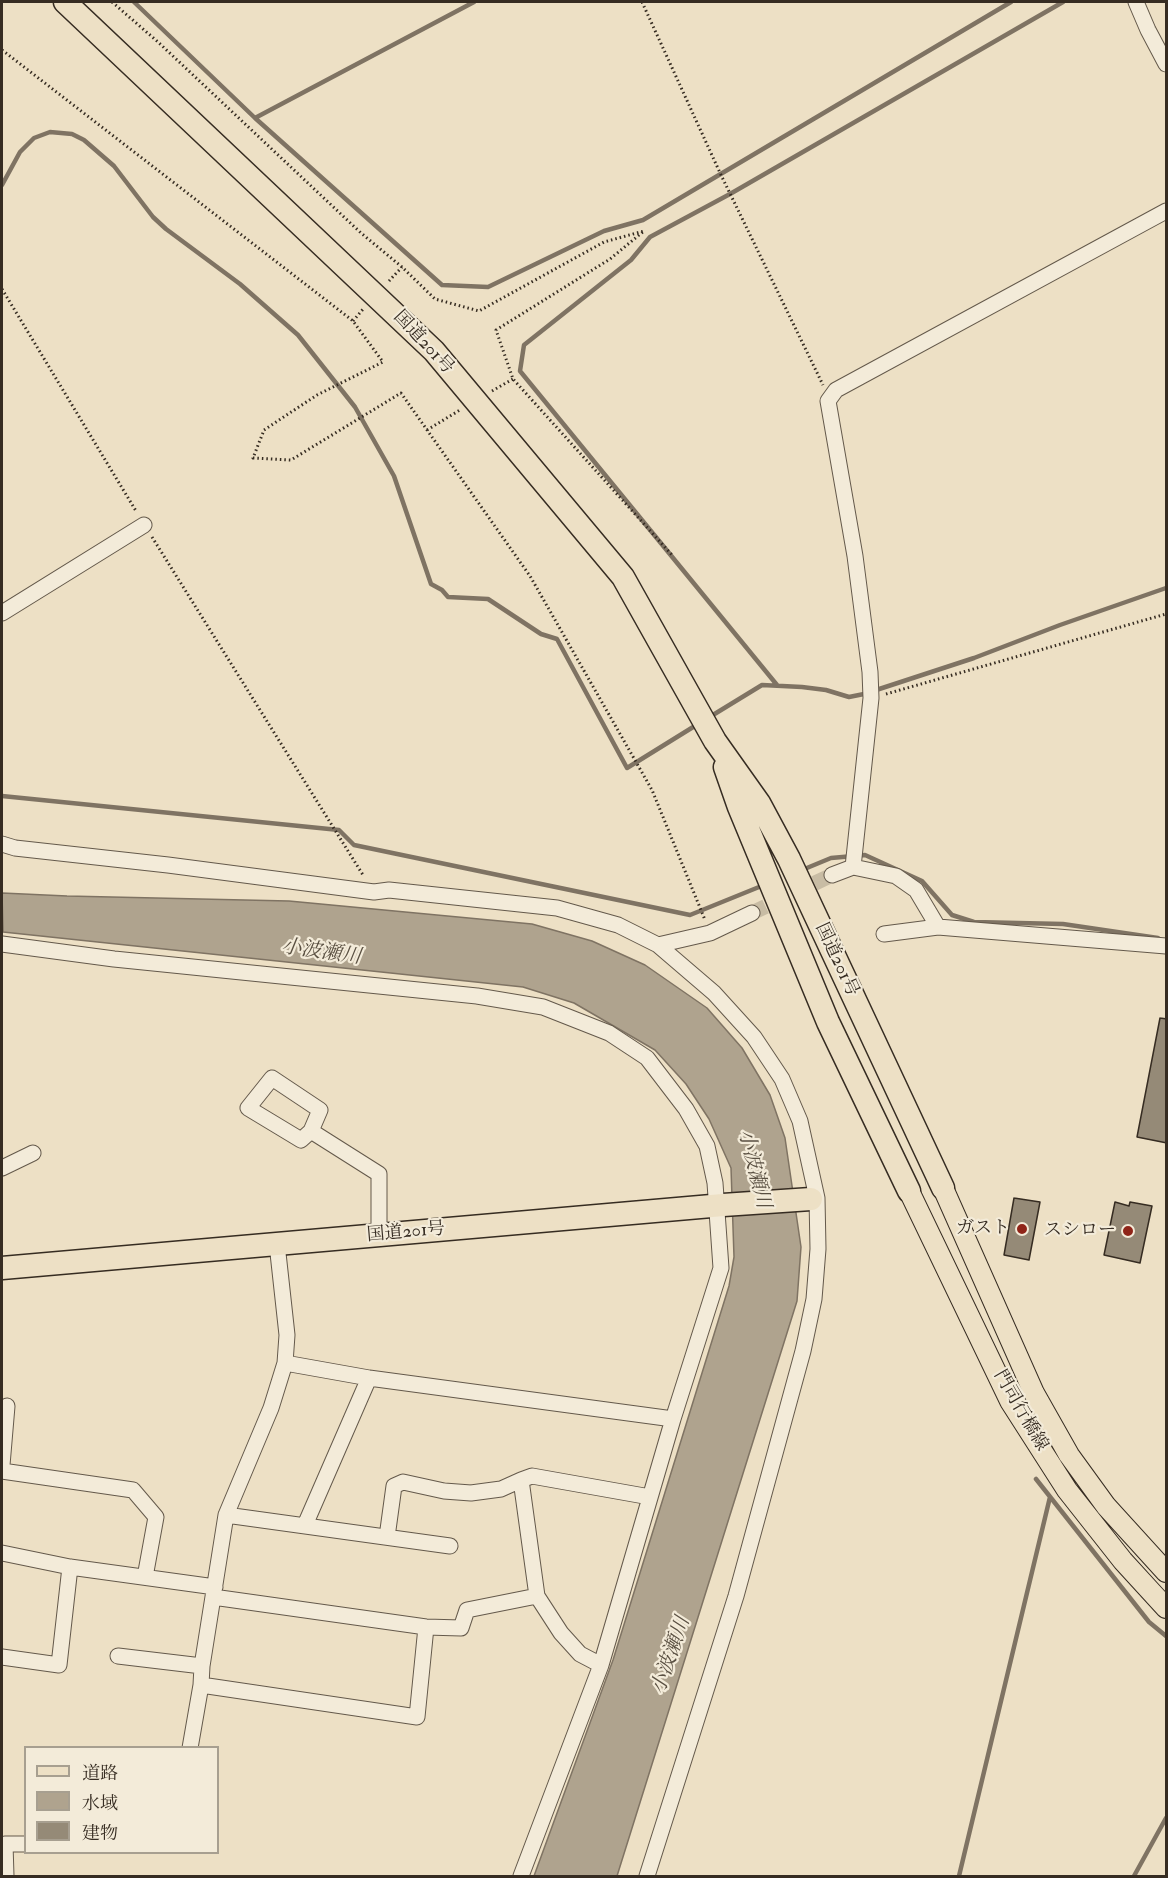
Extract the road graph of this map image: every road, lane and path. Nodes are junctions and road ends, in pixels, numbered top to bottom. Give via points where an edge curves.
1 (65, 2) edge
2 (112, 2) edge
3 (642, 2) edge
4 (1136, 2) edge
5 (2, 50) edge
6 (1167, 64) edge
7 (1167, 211) edge
8 (2, 289) edge
9 (828, 401) junction
10 (144, 525) junction
11 (672, 555) dead end
12 (2, 613) edge
13 (1167, 614) edge
14 (871, 698) junction
15 (715, 741) junction
16 (2, 844) edge
17 (853, 867) junction
18 (832, 875) tunnel mouth
19 (374, 892) junction
20 (752, 913) tunnel mouth
21 (938, 927) junction
22 (710, 933) junction
23 (884, 934) dead end
24 (2, 944) edge
25 (658, 945) junction
26 (1167, 946) edge
27 (311, 1131) junction
28 (33, 1153) dead end
29 (2, 1168) edge
30 (943, 1188) joint
31 (909, 1191) joint
32 (812, 1199) dead end
33 (719, 1205) junction
34 (379, 1235) junction
35 (277, 1244) junction
36 (2, 1268) edge
37 (285, 1363) junction
38 (369, 1378) junction
39 (7, 1407) dead end
40 (673, 1419) junction
41 (2, 1465) edge
42 (2, 1471) edge
43 (521, 1480) junction
44 (650, 1497) junction
45 (226, 1515) junction
46 (305, 1525) junction
47 (387, 1537) junction
48 (450, 1546) dead end
49 (2, 1553) edge
50 (70, 1567) junction
51 (1167, 1572) edge
52 (145, 1577) junction
53 (214, 1592) junction
54 (537, 1596) junction
55 (1167, 1608) edge
56 (426, 1627) junction
57 (118, 1656) dead end
58 (2, 1657) edge
59 (601, 1665) junction
60 (202, 1666) junction
61 (201, 1685) junction
62 (190, 1746) edge
63 (24, 1844) edge
64 (6, 1876) edge
65 (521, 1876) edge
66 (647, 1876) edge

1 - 15 highway, 国道201号 via 434,351 623,578
2 - 11 path via 435,299 479,311 604,242 644,231 610,259 496,330 513,379
3 - 9 path
4 - 6 street
5 - 22 path via 353,321 383,362 317,395 264,430 253,458 291,460 401,393 536,586 652,790
7 - 9 street via 836,390
8 - 10 path
9 - 14 street via 855,556
10 - 12 street
10 - 19 path
13 - 14 path
14 - 17 street
15 - 30 highway, 国道201号 via 759,803 789,859
15 - 31 highway, 国道201号 via 828,1022
16 - 19 street
17 - 18 street
17 - 21 street via 896,876 909,885
19 - 25 street via 389,890 557,908 618,925
20 - 22 street
21 - 23 street
21 - 26 street
22 - 25 street
24 - 33 street via 477,996 543,1007 609,1033 647,1058 686,1109 707,1146
25 - 66 street via 714,993 754,1037 782,1078 800,1121 811,1166 817,1198 818,1249 814,1299 803,1351 736,1596
27 - 27 street via 320,1110 272,1078 248,1108 301,1140
27 - 34 street via 379,1174
28 - 29 street
30 - 51 main road, 門司行橋線 via 1034,1393 1069,1455 1106,1506
31 - 55 main road, 門司行橋線 via 1010,1401 1066,1490
32 - 33 highway, 国道201号
33 - 34 highway, 国道201号
33 - 40 street via 721,1268
34 - 35 highway, 国道201号
35 - 36 highway, 国道201号
35 - 37 street via 287,1335
37 - 38 street
37 - 45 street via 271,1408
38 - 40 street
38 - 46 street
39 - 41 street
40 - 44 street
42 - 52 street via 133,1490 156,1517
43 - 44 street via 532,1476
43 - 47 street via 501,1489 471,1493 403,1482 394,1486
43 - 54 street
44 - 59 street
45 - 46 street
45 - 53 street
46 - 47 street
47 - 48 street
49 - 50 street
50 - 52 street
50 - 58 street via 59,1665
52 - 53 street
53 - 56 street
53 - 60 street
54 - 56 street via 467,1610 462,1628
54 - 59 street via 580,1654
56 - 61 street via 417,1717
57 - 60 street
59 - 65 street
60 - 61 street
61 - 62 street
63 - 64 street via 5,1844

